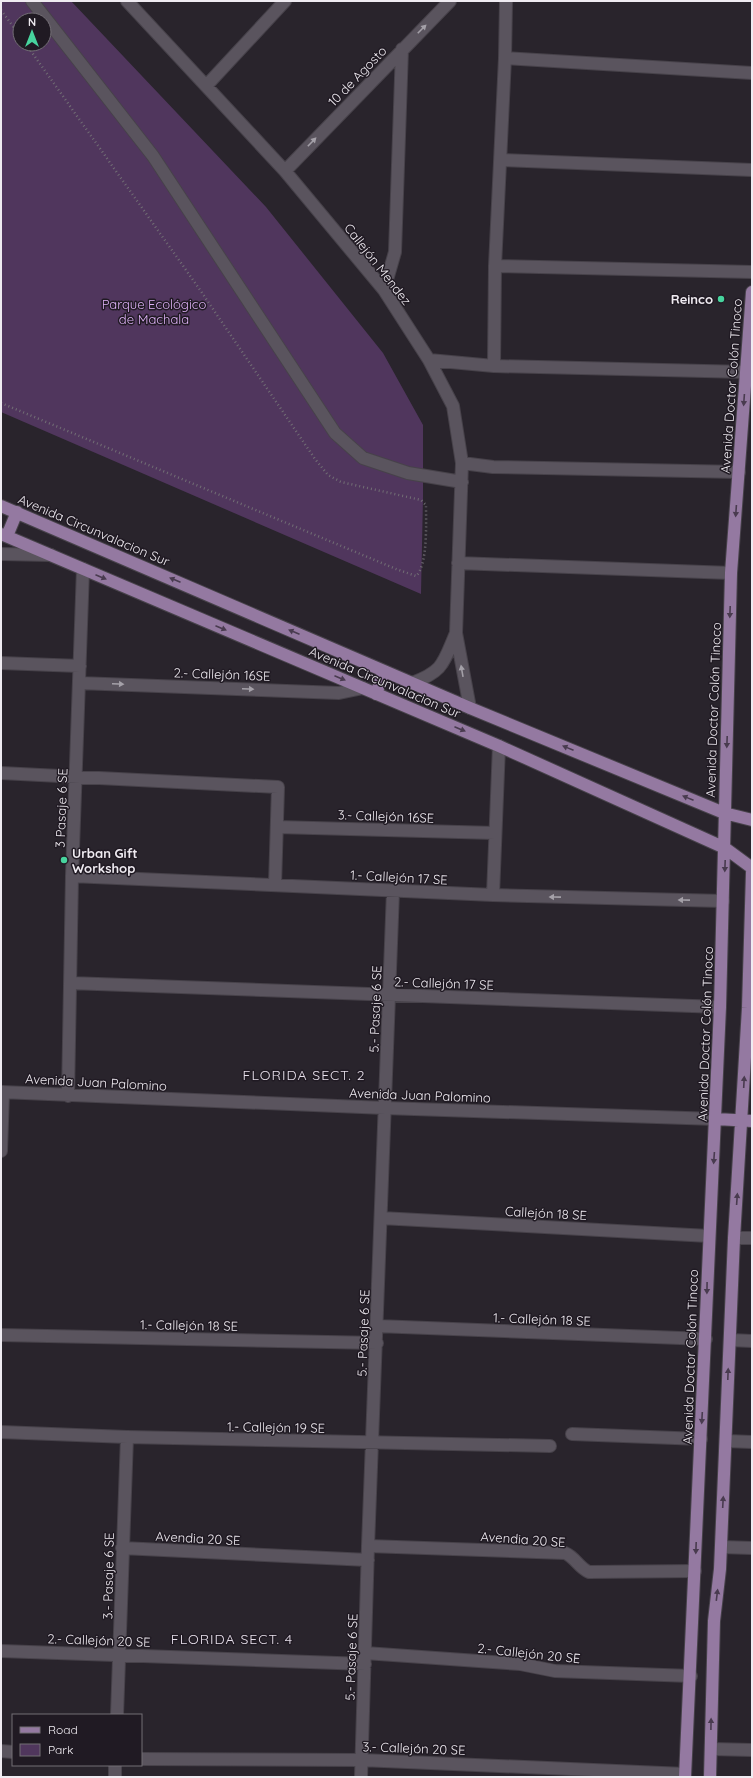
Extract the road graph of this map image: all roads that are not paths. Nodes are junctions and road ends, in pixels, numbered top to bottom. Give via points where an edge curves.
1 (32, 1) edge
2 (285, 1) edge
3 (450, 1) edge
4 (506, 1) edge
5 (133, 3) edge
6 (402, 49) junction
7 (505, 58) junction
8 (752, 73) edge
9 (207, 85) junction
10 (501, 160) junction
11 (752, 170) edge
12 (285, 171) junction
13 (495, 266) junction
14 (752, 272) edge
15 (384, 290) junction
16 (752, 292) edge
17 (429, 360) junction
18 (494, 366) junction
19 (746, 372) junction
20 (462, 463) junction
21 (738, 472) junction
22 (462, 482) junction
23 (1, 506) edge
24 (17, 512) junction
25 (4, 535) edge
26 (1, 554) edge
27 (51, 556) junction
28 (458, 563) junction
29 (83, 569) junction
30 (732, 573) junction
31 (456, 633) junction
32 (1, 663) edge
33 (80, 666) junction
34 (384, 671) junction
35 (80, 682) junction
36 (412, 683) junction
37 (363, 688) junction
38 (376, 694) junction
39 (470, 708) junction
40 (499, 746) junction
41 (1, 773) edge
42 (76, 778) junction
43 (724, 813) junction
44 (752, 820) edge
45 (277, 827) junction
46 (495, 833) junction
47 (725, 848) junction
48 (752, 868) edge
49 (752, 872) edge
50 (72, 876) junction
51 (275, 885) junction
52 (394, 891) junction
53 (493, 895) junction
54 (724, 901) junction
55 (70, 983) junction
56 (390, 995) junction
57 (720, 1007) junction
58 (750, 1008) edge
59 (2, 1092) edge
60 (68, 1096) junction
61 (385, 1108) junction
62 (716, 1119) junction
63 (747, 1121) edge
64 (1, 1151) edge
65 (381, 1218) junction
66 (709, 1236) junction
67 (734, 1238) junction
68 (752, 1238) edge
69 (377, 1326) junction
70 (1, 1335) edge
71 (706, 1340) junction
72 (730, 1340) junction
73 (752, 1341) edge
74 (377, 1343) junction
75 (1, 1432) edge
76 (572, 1434) dead end
77 (127, 1437) junction
78 (701, 1438) junction
79 (726, 1441) junction
80 (752, 1442) edge
81 (373, 1443) junction
82 (550, 1446) dead end
83 (368, 1546) junction
84 (721, 1546) junction
85 (122, 1548) junction
86 (752, 1548) edge
87 (368, 1560) junction
88 (695, 1571) junction
89 (1, 1651) edge
90 (120, 1655) junction
91 (365, 1659) junction
92 (691, 1676) junction
93 (117, 1714) edge
94 (711, 1748) junction
95 (752, 1750) edge
96 (1, 1751) edge
97 (12, 1752) edge
98 (142, 1760) edge
99 (361, 1760) junction
100 (115, 1766) edge
101 (685, 1775) edge
102 (115, 1777) edge
103 (361, 1777) edge
104 (710, 1777) edge

1 - 22 street via 153,156 335,433 363,458 408,473
2 - 9 street
6 -> 3 street, 10 de Agosto
4 - 7 street
5 - 9 street, Callejón Mendez
12 -> 6 street, 10 de Agosto
6 - 15 street via 395,252
7 - 8 street
7 - 10 street
9 - 12 street, Callejón Mendez
10 - 11 street
10 - 13 street
12 - 15 street, Callejón Mendez
13 - 14 street
13 - 18 street
15 - 17 street, Callejón Mendez
16 - 19 main road, Avenida Doctor Colón Tinoco
17 - 18 street
17 - 20 street, Callejón Mendez via 453,406
18 - 19 street
19 -> 21 main road, Avenida Doctor Colón Tinoco
20 - 21 street via 492,467
20 - 22 street, Callejón Mendez
21 -> 30 main road, Avenida Doctor Colón Tinoco
22 - 28 street, Callejón Mendez
23 - 24 main road, Avenida Circunvalacion Sur
24 - 25 main road
34 -> 24 main road, Avenida Circunvalacion Sur
25 - 27 main road, Avenida Circunvalacion Sur
26 - 27 street
27 - 29 main road, Avenida Circunvalacion Sur
28 - 30 street
28 - 31 street, Callejón Mendez
29 - 33 street, 3 Pasaje 6 SE
29 -> 37 main road, Avenida Circunvalacion Sur
30 -> 43 main road, Avenida Doctor Colón Tinoco
31 - 36 street, Callejón Mendez via 437,671
39 -> 31 street, Callejón Mendez
32 - 33 street
33 - 35 street, 3 Pasaje 6 SE
34 - 36 main road, Avenida Circunvalacion Sur
34 - 38 main road
35 -> 37 street, 2.- Callejón 16SE via 339,693
35 - 42 street, 3 Pasaje 6 SE
36 - 39 main road, Avenida Circunvalacion Sur
37 - 38 main road, Avenida Circunvalacion Sur
38 -> 40 main road, Avenida Circunvalacion Sur
43 -> 39 main road, Avenida Circunvalacion Sur
40 - 46 street
40 - 47 main road, Avenida Circunvalacion Sur
41 - 42 street
42 - 45 street via 278,787
42 - 50 street, 3 Pasaje 6 SE
43 - 44 main road, Avenida Circunvalacion Sur
43 - 47 main road, Avenida Doctor Colón Tinoco
45 - 46 street, 3.- Callejón 16SE
45 - 51 street
46 - 53 street
47 - 48 main road, Avenida Circunvalacion Sur
47 -> 54 main road, Avenida Doctor Colón Tinoco
49 - 58 main road
50 - 51 street, 1.- Callejón 17 SE
50 - 55 street, 3 Pasaje 6 SE
51 - 52 street, 1.- Callejón 17 SE
52 - 53 street, 1.- Callejón 17 SE
52 - 56 street, 5.- Pasaje 6 SE
54 -> 53 street, 1.- Callejón 17 SE
54 - 57 main road, Avenida Doctor Colón Tinoco
55 - 56 street, 2.- Callejón 17 SE
55 - 60 street, 3 Pasaje 6 SE
56 - 57 street, 2.- Callejón 17 SE
56 - 61 street, 5.- Pasaje 6 SE
57 - 62 main road, Avenida Doctor Colón Tinoco
63 -> 58 main road
59 - 60 street, Avenida Juan Palomino
59 - 64 street
60 - 61 street, Avenida Juan Palomino
61 - 62 street, Avenida Juan Palomino
61 - 65 street, 5.- Pasaje 6 SE
62 - 63 main road, Avenida Juan Palomino
62 -> 66 main road, Avenida Doctor Colón Tinoco
67 -> 63 main road
65 - 66 street, Callejón 18 SE
65 - 69 street, 5.- Pasaje 6 SE
66 -> 71 main road, Avenida Doctor Colón Tinoco
67 - 68 street
67 - 72 main road
69 - 71 street, 1.- Callejón 18 SE
69 - 74 street, 5.- Pasaje 6 SE
70 - 74 street, 1.- Callejón 18 SE
71 -> 78 main road, Avenida Doctor Colón Tinoco
72 - 73 street
79 -> 72 main road
74 - 81 street, 5.- Pasaje 6 SE
75 - 77 street, 1.- Callejón 19 SE
76 - 78 street
77 - 81 street, 1.- Callejón 19 SE
77 - 85 street, 3.- Pasaje 6 SE
78 -> 88 main road, Avenida Doctor Colón Tinoco
79 - 80 street
84 -> 79 main road
81 - 82 street, 1.- Callejón 19 SE
81 - 83 street, 5.- Pasaje 6 SE
83 - 87 street, 5.- Pasaje 6 SE
83 - 88 street, Avendia 20 SE via 565,1553 589,1572
84 - 86 street
94 -> 84 main road via 714,1621
85 - 87 street, Avendia 20 SE
85 - 90 street, 3.- Pasaje 6 SE
87 - 91 street, 5.- Pasaje 6 SE
88 - 92 main road, Avenida Doctor Colón Tinoco
89 - 90 street, 2.- Callejón 20 SE
90 - 91 street, 2.- Callejón 20 SE
90 - 93 street, 3.- Pasaje 6 SE
91 - 92 street, 2.- Callejón 20 SE via 520,1664 555,1671
91 - 99 street, 5.- Pasaje 6 SE
92 - 101 main road, Avenida Doctor Colón Tinoco
94 - 95 street
94 - 104 main road
96 - 97 street
98 - 99 street, 3.- Callejón 20 SE
99 - 101 street, 3.- Callejón 20 SE
99 - 103 street, 5.- Pasaje 6 SE
100 - 102 street

